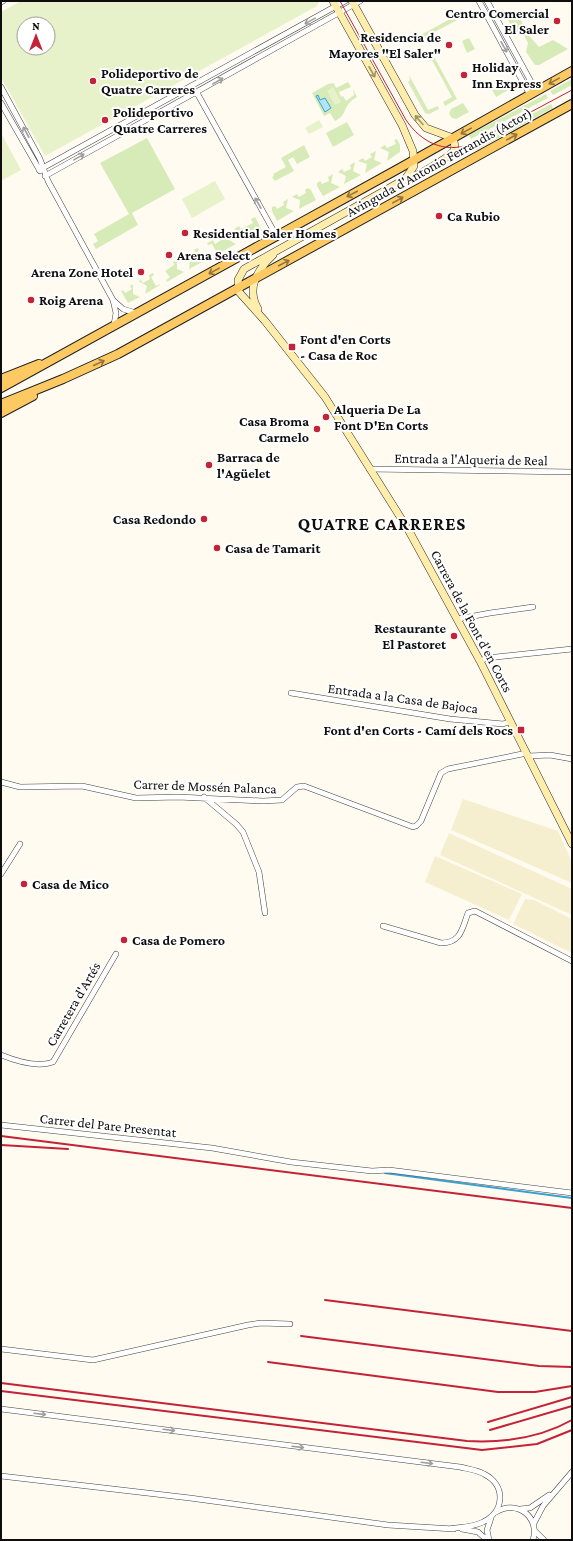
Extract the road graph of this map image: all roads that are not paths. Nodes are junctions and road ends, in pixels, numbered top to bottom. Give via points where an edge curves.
1 (344, 1) edge
2 (479, 1) edge
3 (487, 1) edge
4 (353, 3) edge
5 (336, 7) edge
6 (572, 71) edge
7 (1, 87) edge
8 (197, 93) junction
9 (533, 93) junction
10 (1, 103) edge
11 (572, 104) edge
12 (452, 138) junction
13 (414, 160) junction
14 (41, 168) junction
15 (45, 176) junction
16 (384, 192) junction
17 (277, 237) junction
18 (284, 247) junction
19 (256, 278) junction
20 (238, 288) junction
21 (113, 300) junction
22 (136, 313) junction
23 (265, 321) junction
24 (114, 325) junction
25 (51, 360) junction
26 (1, 379) edge
27 (63, 379) junction
28 (1, 388) edge
29 (1, 404) edge
30 (1, 413) edge
31 (369, 469) junction
32 (572, 472) edge
33 (533, 608) dead end
34 (458, 619) junction
35 (572, 649) edge
36 (480, 661) junction
37 (291, 694) dead end
38 (511, 721) junction
39 (528, 754) junction
40 (572, 759) edge
41 (1, 782) edge
42 (204, 797) junction
43 (20, 844) dead end
44 (572, 844) edge
45 (1, 874) edge
46 (265, 913) dead end
47 (383, 926) dead end
48 (116, 954) dead end
49 (572, 961) edge
50 (1, 1055) edge
51 (1, 1125) edge
52 (572, 1193) edge
53 (290, 1324) dead end
54 (1, 1349) edge
55 (1, 1409) edge
56 (572, 1472) edge
57 (1, 1476) edge
58 (557, 1489) junction
59 (520, 1509) junction
60 (494, 1514) junction
61 (534, 1523) junction
62 (450, 1529) junction
63 (535, 1531) junction
64 (488, 1540) edge
65 (533, 1540) edge
66 (544, 1540) edge

1 - 5 street
2 -> 9 street
3 - 9 street
4 - 5 street
12 -> 4 street via 426,128 416,117
8 -> 5 street
5 -> 13 street via 402,125 410,142
5 -> 14 street
6 -> 9 main road, Avinguda d'Antonio Ferrandis (Actor)
14 -> 7 street
15 -> 8 street
17 -> 8 street
9 -> 12 main road, Avinguda d'Antonio Ferrandis (Actor)
10 - 14 street
19 -> 11 main road, Avinguda d'Antonio Ferrandis (Actor)
12 - 13 main road, Avinguda d'Antonio Ferrandis (Actor)
12 - 16 street, Avinguda d'Antonio Ferrandis (Actor) via 455,148 448,156
13 - 16 street, Avinguda d'Antonio Ferrandis (Actor) via 405,178
13 -> 17 main road, Avinguda d'Antonio Ferrandis (Actor)
14 - 15 street
15 - 21 street
16 - 18 street, Avinguda d'Antonio Ferrandis (Actor)
17 -> 22 main road, Avinguda d'Antonio Ferrandis (Actor)
18 - 19 street, Avinguda d'Antonio Ferrandis (Actor) via 271,258
18 - 20 street, Avinguda d'Antonio Ferrandis (Actor) via 244,269 239,276
19 - 20 main road, Avinguda d'Antonio Ferrandis (Actor)
19 - 23 street via 252,291 253,300
20 - 23 street
27 -> 20 main road, Avinguda d'Antonio Ferrandis (Actor) via 118,354
21 - 22 street via 123,309
21 - 24 street via 116,313
22 - 24 main road, Avinguda d'Antonio Ferrandis (Actor)
23 - 31 street, Carrera de la Font d'en Corts via 325,397
24 - 25 main road, Avinguda d'Antonio Ferrandis (Actor)
25 - 26 main road, Avinguda d'Antonio Ferrandis (Actor) via 29,366
25 - 28 main road, Avinguda d'Antonio Ferrandis (Actor)
27 - 29 main road, Avinguda d'Antonio Ferrandis (Actor)
27 - 30 main road, Avinguda d'Antonio Ferrandis (Actor)
31 - 32 street, Entrada a l'Alqueria de Real
31 - 34 street, Carrera de la Font d'en Corts via 409,530
33 - 34 street
34 - 36 street, Carrera de la Font d'en Corts
35 - 36 street via 487,658
36 - 38 street, Carrera de la Font d'en Corts
37 - 38 street, Entrada a la Casa de Bajoca via 450,719 503,724
38 - 39 street, Carrera de la Font d'en Corts
39 - 40 street
39 - 42 street, Carrer de Mossén Palanca via 448,769 441,773 420,820 412,827 304,786 297,787 280,801
39 - 44 street, Carrera de la Font d'en Corts
41 - 42 street, Carrer de Mossén Palanca via 26,787 82,786 136,798
42 - 46 street via 243,832 259,872
43 - 45 street
47 - 49 street via 441,943 450,943 458,939 468,913 475,911
48 - 50 street, Carretera d'Artés via 53,1062 47,1065 16,1061
51 - 52 street, Carrer del Pare Presentat via 212,1148 291,1162 372,1171 389,1170
53 - 54 street via 248,1325 93,1360
55 -> 60 street via 460,1467 485,1474 493,1482 500,1495 499,1508
56 - 58 street
57 - 62 street via 388,1525
58 - 59 street via 538,1504
58 - 61 street via 543,1506
59 - 60 street via 507,1508
59 - 61 street via 527,1513
60 - 62 street via 480,1524
60 - 64 street via 488,1525
61 - 63 street
62 - 64 street via 478,1532
63 - 65 street
63 - 66 street

